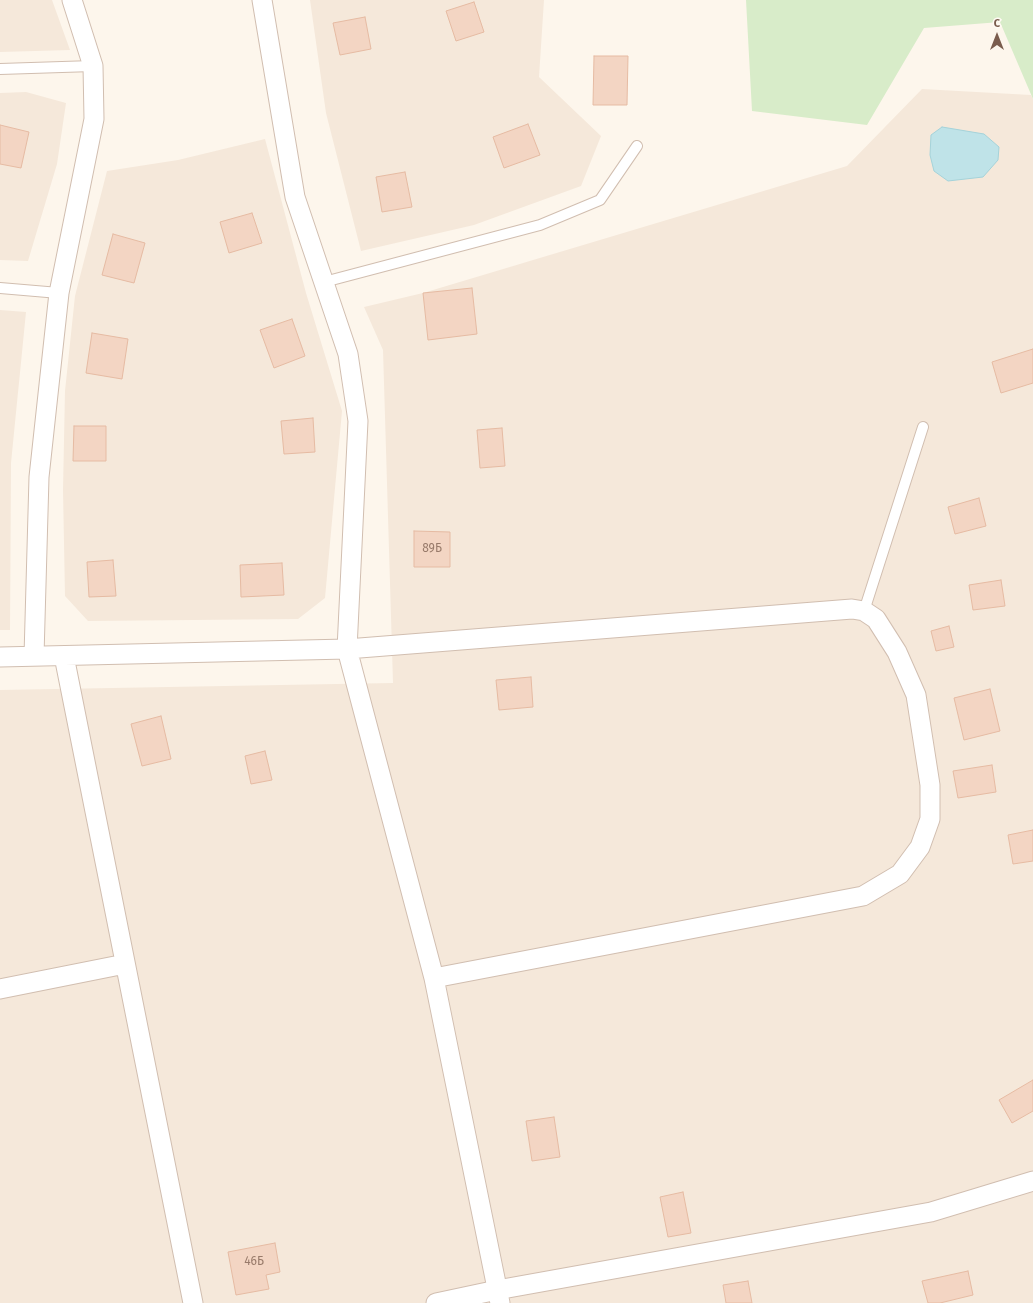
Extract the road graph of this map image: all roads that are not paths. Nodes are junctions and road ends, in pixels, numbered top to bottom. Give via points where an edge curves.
1 (72, 0) edge
2 (262, 0) edge
3 (93, 66) junction
4 (0, 69) edge
5 (636, 146) dead end
6 (324, 282) junction
7 (0, 288) edge
8 (59, 292) junction
9 (923, 427) dead end
10 (864, 611) junction
11 (347, 649) junction
12 (0, 656) edge
13 (34, 656) junction
14 (64, 656) junction
15 (125, 964) junction
16 (434, 978) junction
17 (0, 989) edge
18 (1033, 1181) edge
19 (499, 1296) edge
20 (193, 1303) edge
21 (436, 1303) edge

1 - 3 street
2 - 6 street via 295,197
3 - 4 lane
3 - 8 street via 94,119
5 - 6 lane via 600,200 540,225
6 - 11 street via 348,354 358,421
7 - 8 lane
8 - 13 street via 39,477
9 - 10 lane
10 - 11 street via 852,609
10 - 16 street via 876,619 897,652 916,695 930,785 930,819 923,840 900,874 863,896
11 - 14 street
11 - 16 street
12 - 13 street
13 - 14 street
14 - 15 street
15 - 17 street
15 - 20 street
16 - 19 street
18 - 19 street via 931,1212
19 - 21 street

